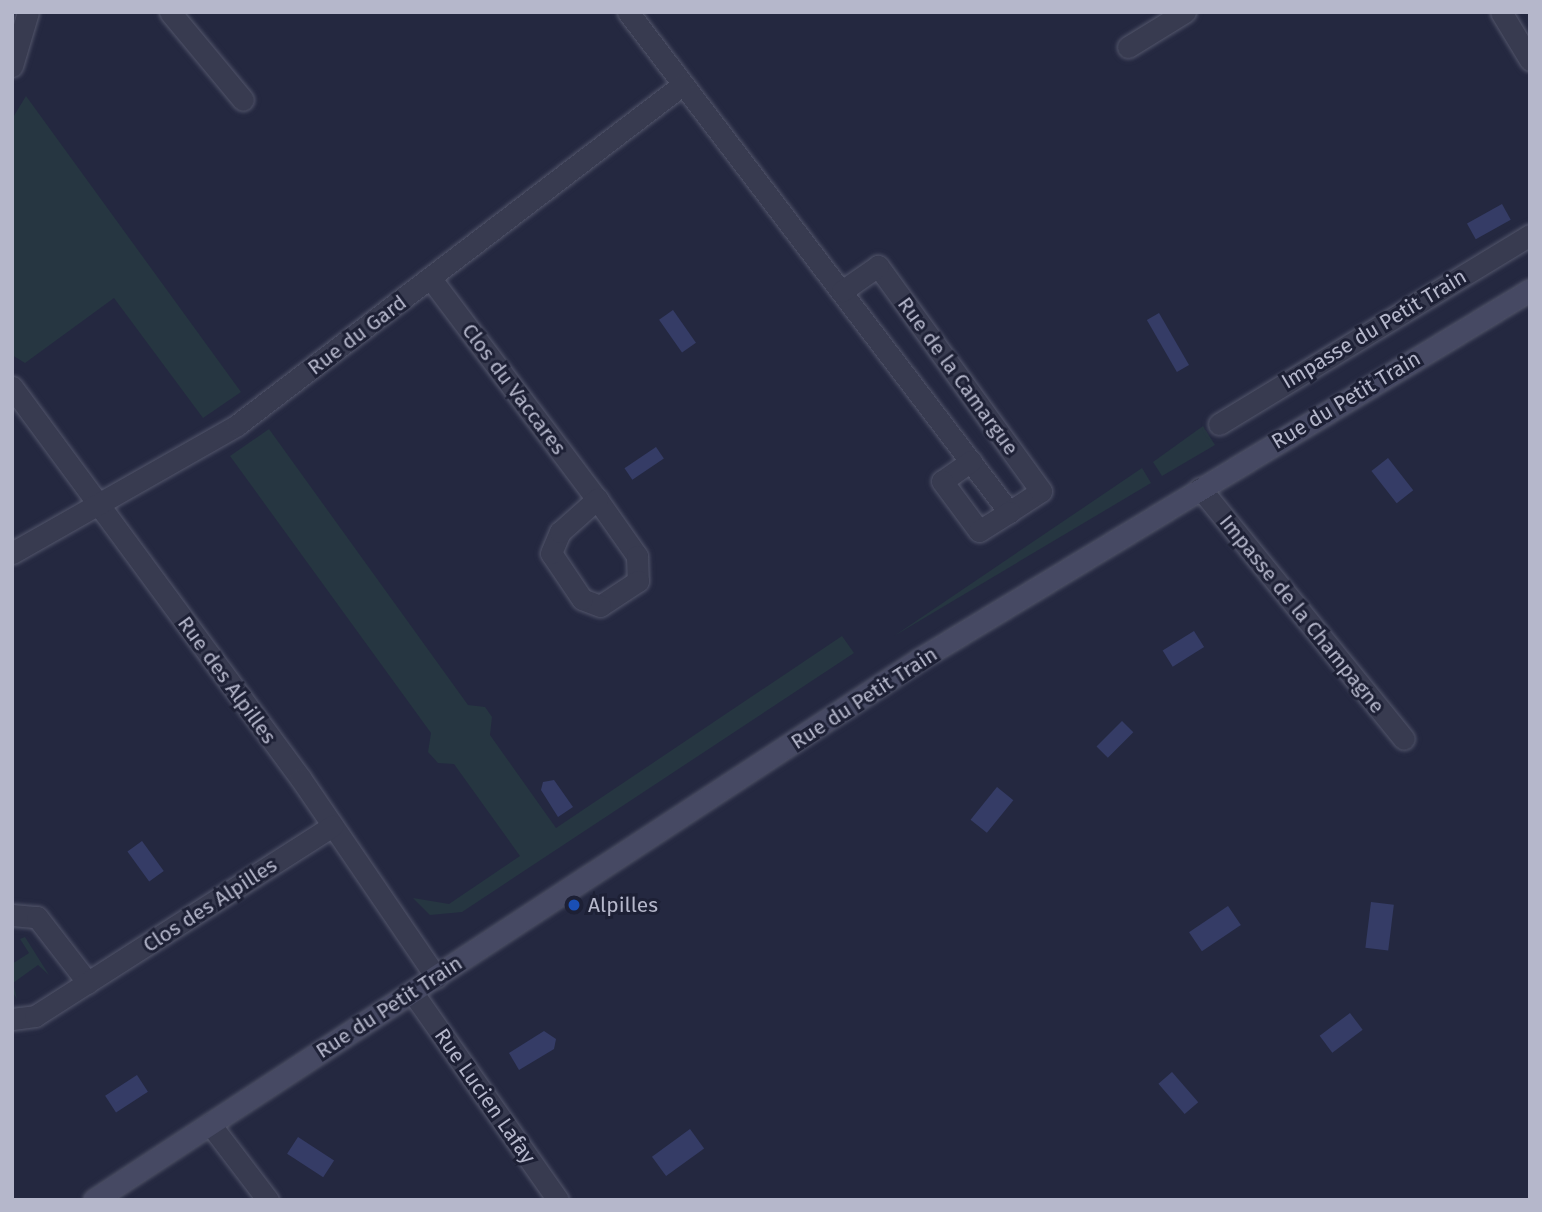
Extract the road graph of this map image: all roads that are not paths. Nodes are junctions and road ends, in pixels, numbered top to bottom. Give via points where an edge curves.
1 (28, 12) edge
2 (170, 12) edge
3 (628, 12) edge
4 (1185, 12) edge
5 (1501, 12) edge
6 (1128, 47) dead end
7 (1530, 60) edge
8 (12, 66) edge
9 (682, 85) junction
10 (243, 100) dead end
11 (1530, 235) edge
12 (431, 279) junction
13 (1530, 290) edge
14 (842, 291) junction
15 (12, 387) edge
16 (1219, 424) dead end
17 (971, 461) junction
18 (1200, 488) junction
19 (597, 499) junction
20 (96, 501) junction
21 (1009, 512) junction
22 (12, 553) edge
23 (1404, 739) dead end
24 (332, 826) junction
25 (12, 915) edge
26 (436, 977) junction
27 (88, 983) junction
28 (413, 993) junction
29 (12, 1019) edge
30 (210, 1124) junction
31 (94, 1200) edge
32 (268, 1200) edge
33 (558, 1200) edge

1 - 8 street
2 - 10 street
3 - 9 street, Rue de la Camargue
4 - 6 street
5 - 7 street
9 - 12 street, Rue du Gard
9 - 14 street, Rue de la Camargue
11 - 16 street, Impasse du Petit Train
12 - 19 street, Clos du Vaccares
12 - 20 street, Rue du Gard via 237,425 162,473
13 - 18 street, Rue du Petit Train
14 - 17 street, Rue de la Camargue
14 - 21 street, Rue de la Camargue via 878,266 1041,491
15 - 20 street, Rue des Alpilles
17 - 21 street, Rue de la Camargue
17 - 21 street, Rue de la Camargue via 942,481 979,531
18 - 23 street, Impasse de la Champagne
18 - 26 street, Rue du Petit Train via 920,659
19 - 19 street, Clos du Vaccares via 641,569 636,584 600,606 582,599 551,553 560,532
20 - 22 street, Rue du Gard
20 - 24 street, Rue des Alpilles
24 - 26 street, Rue des Alpilles
24 - 27 street, Clos des Alpilles
25 - 27 street via 37,917
26 - 28 street, Rue du Petit Train
27 - 29 street, Clos des Alpilles via 35,1016
28 - 30 street, Rue du Petit Train
28 - 33 street, Rue Lucien Lafay
30 - 31 street, Rue du Petit Train
30 - 32 street

